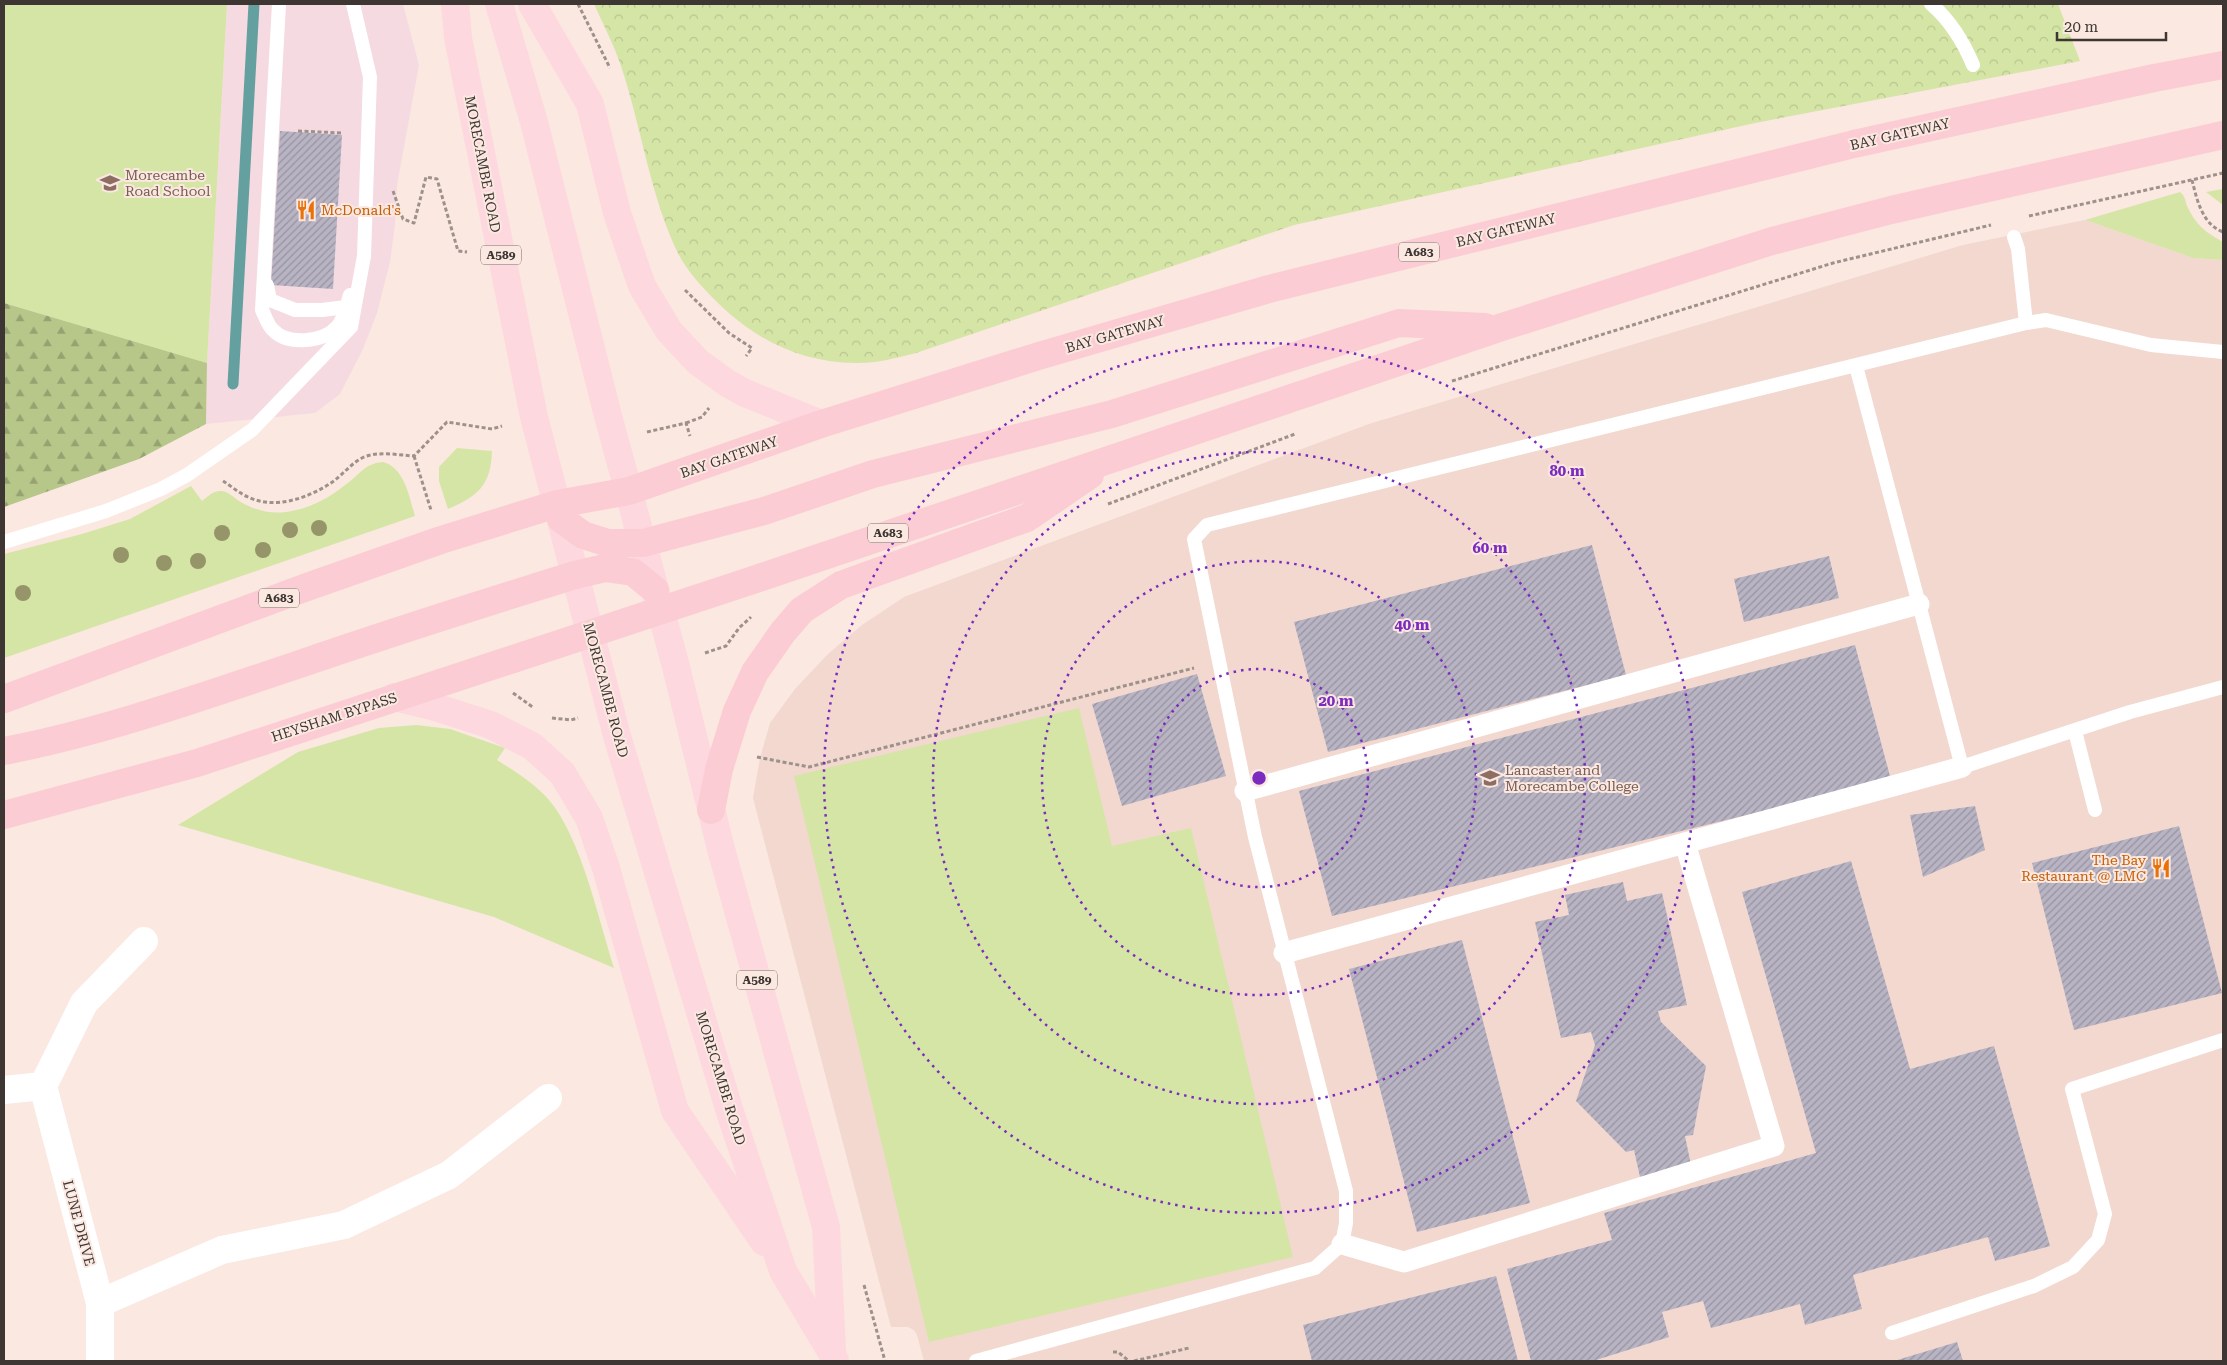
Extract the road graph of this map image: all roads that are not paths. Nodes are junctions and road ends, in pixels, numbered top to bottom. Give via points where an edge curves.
1 (279, 4) edge
2 (353, 4) edge
3 (455, 4) edge
4 (499, 4) edge
5 (532, 4) edge
6 (1931, 4) edge
7 (1973, 64) dead end
8 (2223, 65) edge
9 (2223, 135) edge
10 (2014, 237) dead end
11 (364, 256) junction
12 (265, 270) junction
13 (346, 307) junction
14 (2026, 323) junction
15 (1502, 328) junction
16 (2223, 352) edge
17 (1856, 366) junction
18 (821, 424) junction
19 (1116, 457) junction
20 (629, 491) junction
21 (559, 512) junction
22 (4, 542) edge
23 (643, 543) junction
24 (575, 575) junction
25 (658, 599) junction
26 (1918, 604) junction
27 (590, 632) junction
28 (2223, 686) edge
29 (394, 697) junction
30 (4, 699) edge
31 (2075, 731) junction
32 (4, 751) edge
33 (1962, 767) junction
34 (1245, 791) junction
35 (711, 810) junction
36 (2095, 810) dead end
37 (4, 815) edge
38 (1685, 843) junction
39 (144, 941) dead end
40 (1284, 953) junction
41 (2223, 1040) edge
42 (43, 1086) junction
43 (4, 1090) edge
44 (548, 1098) dead end
45 (1342, 1244) junction
46 (783, 1271) junction
47 (100, 1303) junction
48 (1892, 1332) dead end
49 (834, 1357) edge
50 (100, 1361) edge
51 (976, 1361) edge

1 - 12 lane
2 - 11 lane via 370,77
3 - 21 main road, MORECAMBE ROAD / A589 via 458,38 509,296 534,417
4 - 20 main road, MORECAMBE ROAD / A589 via 534,122
5 - 18 main road via 590,104 617,213 642,286 669,331 698,362 728,383
6 - 7 lane via 1961,37
8 - 18 highway, BAY GATEWAY / A683 via 1854,144 1269,289
9 - 15 highway, A683 via 1891,210 1781,239
10 - 14 lane
11 - 13 lane
11 - 22 lane via 351,327 252,430 161,489 106,511
12 - 13 lane via 270,300 295,310
12 - 13 lane via 262,310 273,330 289,339 313,340 329,334 339,326
14 - 16 lane via 2046,320 2151,345
14 - 17 lane
15 - 19 highway, A683
15 - 23 highway via 1399,323 1112,414 873,474 764,511
17 - 26 lane
17 - 34 lane via 1207,525 1194,539
18 - 20 highway, BAY GATEWAY / A683
19 - 25 highway, A683
19 - 35 highway via 1028,518 841,585 802,610 755,672 737,712 719,769
20 - 21 highway, A683
20 - 23 main road, MORECAMBE ROAD / A589
21 - 23 highway via 583,535 608,543
21 - 24 main road, MORECAMBE ROAD / A589
21 - 30 highway, A683 via 441,540
23 - 25 main road, MORECAMBE ROAD / A589
24 - 25 highway via 605,568 633,572
24 - 27 main road, MORECAMBE ROAD / A589
24 - 32 highway via 142,717
25 - 27 highway, HEYSHAM BYPASS / A683
25 - 35 main road, MORECAMBE ROAD / A589
26 - 33 lane
26 - 34 street
27 - 29 highway, HEYSHAM BYPASS / A683
27 - 46 main road, MORECAMBE ROAD / A589 via 617,736 727,1102
28 - 31 lane
29 - 37 highway, HEYSHAM BYPASS / A683 via 197,763
29 - 46 main road via 491,725 532,746 562,773 589,818 675,1111
31 - 33 lane
31 - 36 lane
33 - 38 street
34 - 40 lane
35 - 49 main road, MORECAMBE ROAD / A589 via 826,1227
38 - 40 street
38 - 45 street via 1774,1146 1404,1262
39 - 42 street via 84,1003
40 - 45 lane via 1346,1191
41 - 48 lane via 2072,1089 2105,1214 2098,1240 2073,1266 2034,1286
42 - 43 street
42 - 47 street, LUNE DRIVE
44 - 47 street via 449,1175 344,1225 222,1250
45 - 51 lane via 1315,1268
46 - 49 main road, MORECAMBE ROAD / A589
47 - 50 street, LUNE DRIVE

